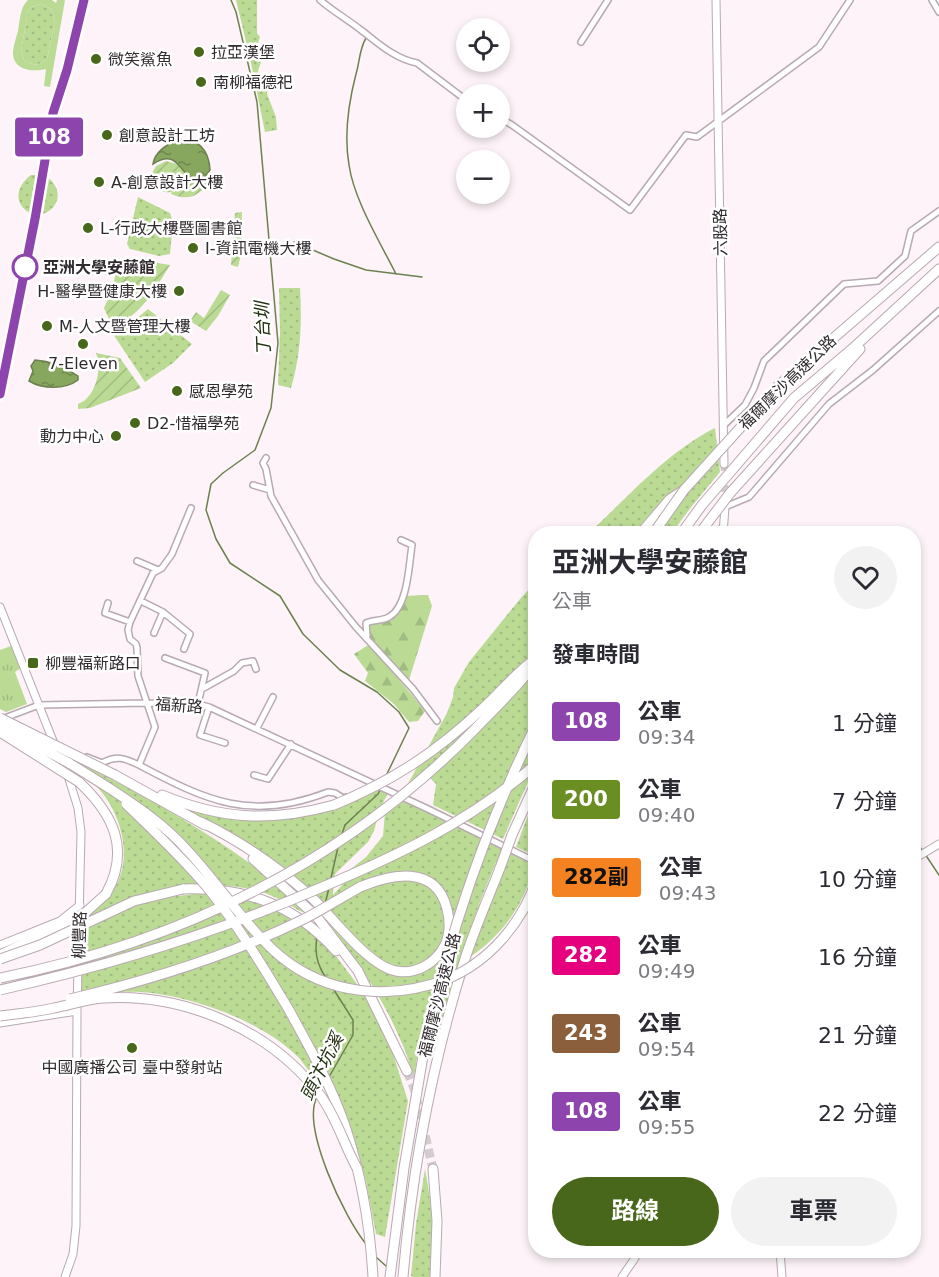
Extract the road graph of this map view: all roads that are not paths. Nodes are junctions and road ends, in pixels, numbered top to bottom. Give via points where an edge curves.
1 (84, 0) edge
2 (320, 0) edge
3 (608, 0) edge
4 (716, 0) edge
5 (850, 0) edge
6 (932, 0) edge
7 (939, 12) edge
8 (581, 42) dead end
9 (456, 92) edge
10 (718, 121) junction
11 (510, 124) edge
12 (939, 211) edge
13 (939, 247) edge
14 (939, 268) edge
15 (939, 311) edge
16 (873, 328) junction
17 (0, 394) edge
18 (724, 425) junction
19 (266, 458) dead end
20 (724, 464) tunnel mouth
21 (253, 485) dead end
22 (270, 490) junction
23 (684, 490) junction
24 (725, 507) joint
25 (191, 508) dead end
26 (647, 526) edge
27 (659, 526) edge
28 (687, 526) edge
29 (705, 526) edge
30 (723, 526) edge
31 (401, 540) dead end
32 (137, 561) dead end
33 (158, 570) junction
34 (141, 602) junction
35 (108, 603) dead end
36 (0, 607) edge
37 (163, 612) junction
38 (130, 622) junction
39 (154, 633) dead end
40 (367, 638) junction
41 (184, 649) dead end
42 (165, 658) dead end
43 (528, 668) edge
44 (256, 669) dead end
45 (528, 671) edge
46 (202, 689) junction
47 (273, 697) dead end
48 (146, 703) junction
49 (198, 704) junction
50 (39, 705) junction
51 (209, 707) junction
52 (0, 718) edge
53 (437, 720) dead end
54 (0, 726) edge
55 (257, 728) junction
56 (0, 732) edge
57 (53, 741) junction
58 (528, 742) edge
59 (225, 743) dead end
60 (291, 744) junction
61 (139, 765) junction
62 (528, 770) edge
63 (254, 775) dead end
64 (115, 776) junction
65 (379, 786) junction
66 (110, 788) junction
67 (528, 800) edge
68 (201, 822) junction
69 (939, 844) edge
70 (921, 855) edge
71 (528, 858) edge
72 (528, 902) edge
73 (80, 905) junction
74 (319, 928) junction
75 (0, 945) edge
76 (0, 957) edge
77 (0, 978) edge
78 (0, 990) edge
79 (77, 1011) junction
80 (0, 1015) edge
81 (0, 1023) edge
82 (407, 1071) tunnel mouth
83 (357, 1168) junction
84 (433, 1170) tunnel mouth
85 (635, 1258) edge
86 (781, 1258) edge
87 (65, 1277) edge
88 (373, 1277) edge
89 (390, 1277) edge
90 (403, 1277) edge
91 (435, 1277) edge
92 (622, 1277) edge
93 (782, 1277) edge

1 - 17 street via 53,113
2 - 9 street via 380,46 417,63
3 - 8 street
4 - 10 street, 六股路
5 - 10 street via 819,47
6 - 7 street
10 - 11 street via 697,137 686,135 630,210
10 - 18 street, 六股路
12 - 18 street via 911,231 905,256 878,281 844,284 764,361 745,405
13 - 23 highway, 福爾摩沙高速公路, bridge via 778,386
14 - 16 highway, 福爾摩沙高速公路
15 - 24 street via 829,404 749,497
16 - 28 highway, 福爾摩沙高速公路 via 794,398
16 - 29 highway, bridge via 862,347
18 - 20 street, 六股路
19 - 22 street via 263,463
21 - 22 street
22 - 40 street via 318,580
23 - 26 highway via 670,499
23 - 27 highway, 福爾摩沙高速公路, bridge
24 - 30 street
25 - 33 street via 172,554
31 - 40 street via 412,545 405,591 390,617 366,623
32 - 33 street
33 - 34 street via 153,573
34 - 37 street
34 - 38 street
35 - 38 street via 105,613
36 - 50 street, 柳豐路
37 - 39 street
37 - 41 street via 190,634
38 - 48 street via 128,630 137,648 138,676
40 - 53 street
42 - 46 street via 205,673
43 - 64 highway, bridge via 434,750 372,789 334,805 290,815 237,816 182,803
44 - 46 street via 253,661 242,663
45 - 77 highway, bridge via 506,698 406,793 301,866 218,909 146,939
46 - 49 street
47 - 55 street
48 - 49 street, 福新路
48 - 50 street, 福新路
48 - 61 street via 155,727
49 - 51 street, 福新路
50 - 52 street, 福新路
50 - 57 street, 柳豐路
51 - 55 street, 福新路
51 - 59 street via 200,735
52 - 64 highway, bridge
54 - 66 highway, bridge
55 - 60 street, 福新路
56 - 76 highway, bridge via 65,771 92,794 112,826 118,853 111,885 94,905 75,919
57 - 61 street via 102,763 126,758
57 - 73 street, 柳豐路 via 72,783 78,808
58 - 89 highway, 福爾摩沙高速公路, bridge via 496,810 442,972 423,1056
60 - 63 street via 268,779
60 - 65 street, 福新路
61 - 65 street via 187,790 229,804 285,804 328,792 342,798
62 - 78 highway, bridge via 471,813 428,839 264,912 150,952
64 - 68 highway
65 - 71 street, 福新路
66 - 72 highway, bridge via 175,837 281,957 317,979 348,989 408,991 471,966 496,946
66 - 83 highway, bridge via 206,885 258,959 322,1072
67 - 90 highway, 福爾摩沙高速公路, bridge via 464,961 441,1048 419,1159
68 - 74 highway via 264,867
68 - 80 highway, bridge via 230,836 276,868 324,909 381,966 395,971 418,969 433,960 445,944 449,922 445,903 435,888 408,875 386,878 360,887 303,919 234,948 128,984
69 - 70 street
73 - 75 street via 60,921
73 - 79 street, 柳豐路
74 - 76 highway, bridge via 255,897 213,888 183,889 134,901 40,945
74 - 82 highway via 374,1002
79 - 81 street
79 - 87 street, 柳豐路 via 76,1226
80 - 83 highway, bridge via 121,998 173,1004 226,1021 272,1048 302,1074 328,1109
83 - 88 highway via 371,1234
84 - 91 highway via 437,1221
85 - 92 street
86 - 93 street

